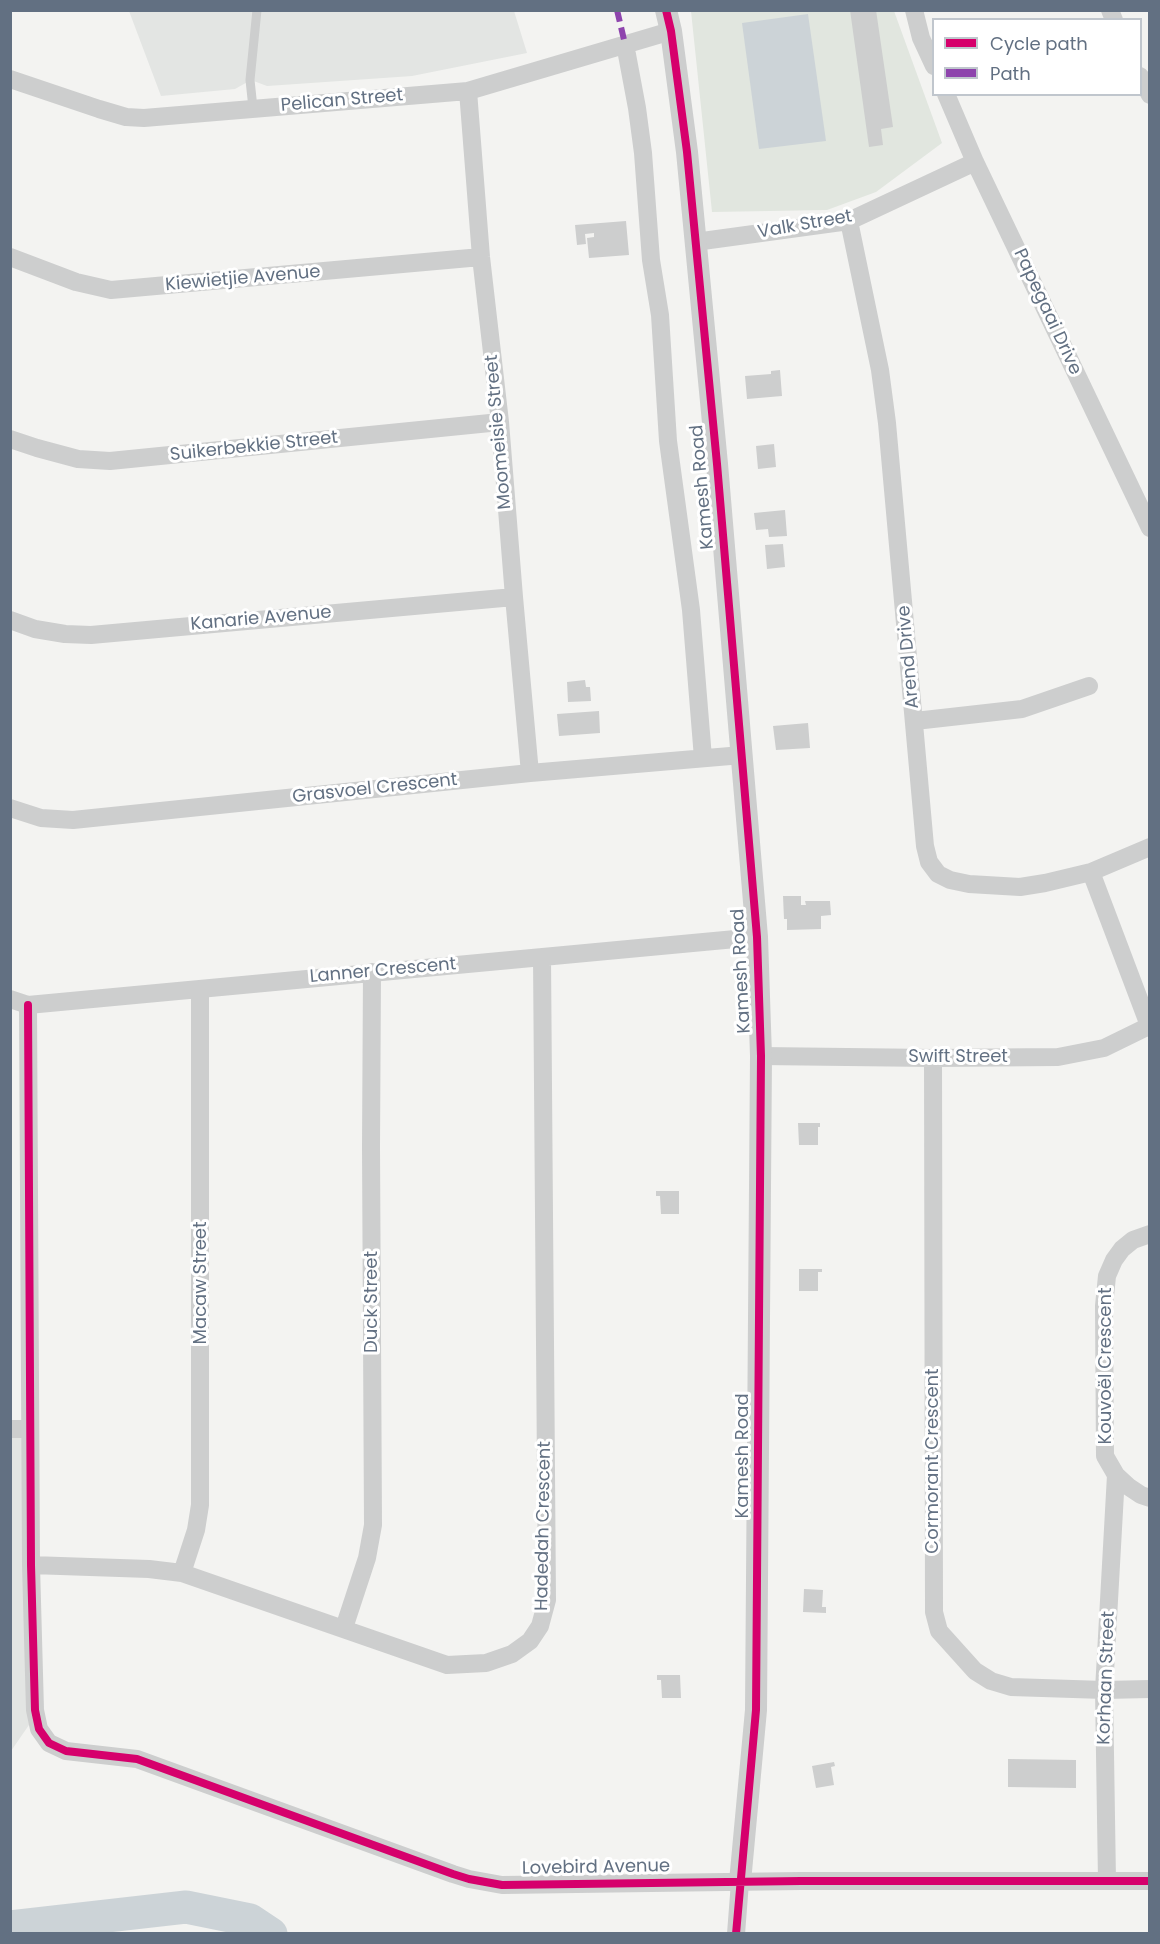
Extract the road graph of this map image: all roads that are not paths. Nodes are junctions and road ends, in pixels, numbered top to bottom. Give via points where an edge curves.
1 (257, 10) edge
2 (914, 10) edge
3 (668, 21) edge
4 (625, 44) junction
5 (932, 64) edge
6 (10, 79) edge
7 (1142, 80) edge
8 (468, 91) junction
9 (1149, 95) edge
10 (947, 96) edge
11 (253, 108) junction
12 (975, 162) junction
13 (849, 221) junction
14 (695, 242) junction
15 (10, 257) edge
16 (481, 257) junction
17 (500, 422) junction
18 (10, 439) edge
19 (1149, 528) edge
20 (514, 597) junction
21 (10, 620) edge
22 (1089, 686) dead end
23 (915, 721) junction
24 (742, 755) junction
25 (703, 758) junction
26 (530, 773) junction
27 (10, 808) edge
28 (1149, 847) edge
29 (1091, 872) junction
30 (757, 937) junction
31 (542, 957) junction
32 (372, 972) junction
33 (200, 990) junction
34 (19, 1002) edge
35 (1149, 1027) edge
36 (761, 1056) junction
37 (933, 1058) junction
38 (1149, 1234) edge
39 (10, 1429) edge
40 (30, 1429) junction
41 (1116, 1475) junction
42 (1149, 1498) edge
43 (31, 1565) junction
44 (182, 1573) junction
45 (344, 1628) junction
46 (1149, 1689) edge
47 (1104, 1690) junction
48 (1107, 1881) junction
49 (1149, 1881) edge
50 (740, 1882) junction
51 (736, 1934) edge

1 - 11 lane via 250,80
2 - 5 street
3 - 4 street, Pelican Street
3 - 14 street, Kamesh Road via 683,110
4 - 8 street, Pelican Street
4 - 25 street via 643,153 668,441 691,610
6 - 11 street, Pelican Street via 126,117
7 - 9 street
8 - 11 street, Pelican Street
8 - 16 street, Moomeisie Street
10 - 12 street, Papegaai Drive
12 - 13 street, Valk Street
12 - 19 street, Papegaai Drive
13 - 14 street, Valk Street
13 - 23 street, Arend Drive via 887,423
14 - 24 street, Kamesh Road
15 - 16 street, Kiewietjie Avenue via 76,282 111,290
16 - 17 street, Moomeisie Street
17 - 18 street, Suikerbekkie Street via 110,461 78,459
17 - 20 street, Moomeisie Street
20 - 21 street, Kanarie Avenue via 101,635 65,634
20 - 26 street, Moomeisie Street
22 - 23 street via 1022,709
23 - 29 street, Arend Drive via 925,846 929,862 938,874 969,884 1020,887
24 - 25 street, Grasvoel Crescent
24 - 30 street, Kamesh Road
25 - 26 street, Grasvoel Crescent
26 - 27 street, Grasvoel Crescent via 73,820 41,818
28 - 29 street, Arend Drive
29 - 35 street
30 - 31 street, Lanner Crescent
30 - 36 street, Kamesh Road
31 - 32 street, Lanner Crescent
31 - 45 street, Hadedah Crescent via 547,1600 544,1617 537,1633 521,1648 486,1663 460,1665 431,1661
32 - 33 street, Lanner Crescent
32 - 45 street, Duck Street via 373,1525 367,1558
33 - 34 street, Lanner Crescent
33 - 44 street, Macaw Street via 200,1505
34 - 40 street
35 - 37 street, Swift Street via 1104,1048 1066,1056
36 - 37 street, Swift Street
36 - 50 street, Kamesh Road via 756,1710
37 - 47 street, Cormorant Crescent via 933,1611 939,1631 975,1671 991,1681 1011,1687
38 - 41 street, Kouvoël Crescent via 1122,1249 1104,1288 1105,1456
39 - 40 street
40 - 43 street
41 - 42 street, Kouvoël Crescent
41 - 47 street, Korhaan Street
43 - 44 street, Hadedah Crescent
43 - 50 street, Lovebird Avenue via 36,1720 49,1743 66,1751 137,1759 469,1879 502,1885
44 - 45 street, Hadedah Crescent
46 - 47 street, Cormorant Crescent
47 - 48 street, Korhaan Street
48 - 49 street, Lovebird Avenue
48 - 50 street, Lovebird Avenue
50 - 51 street, Kamesh Road

